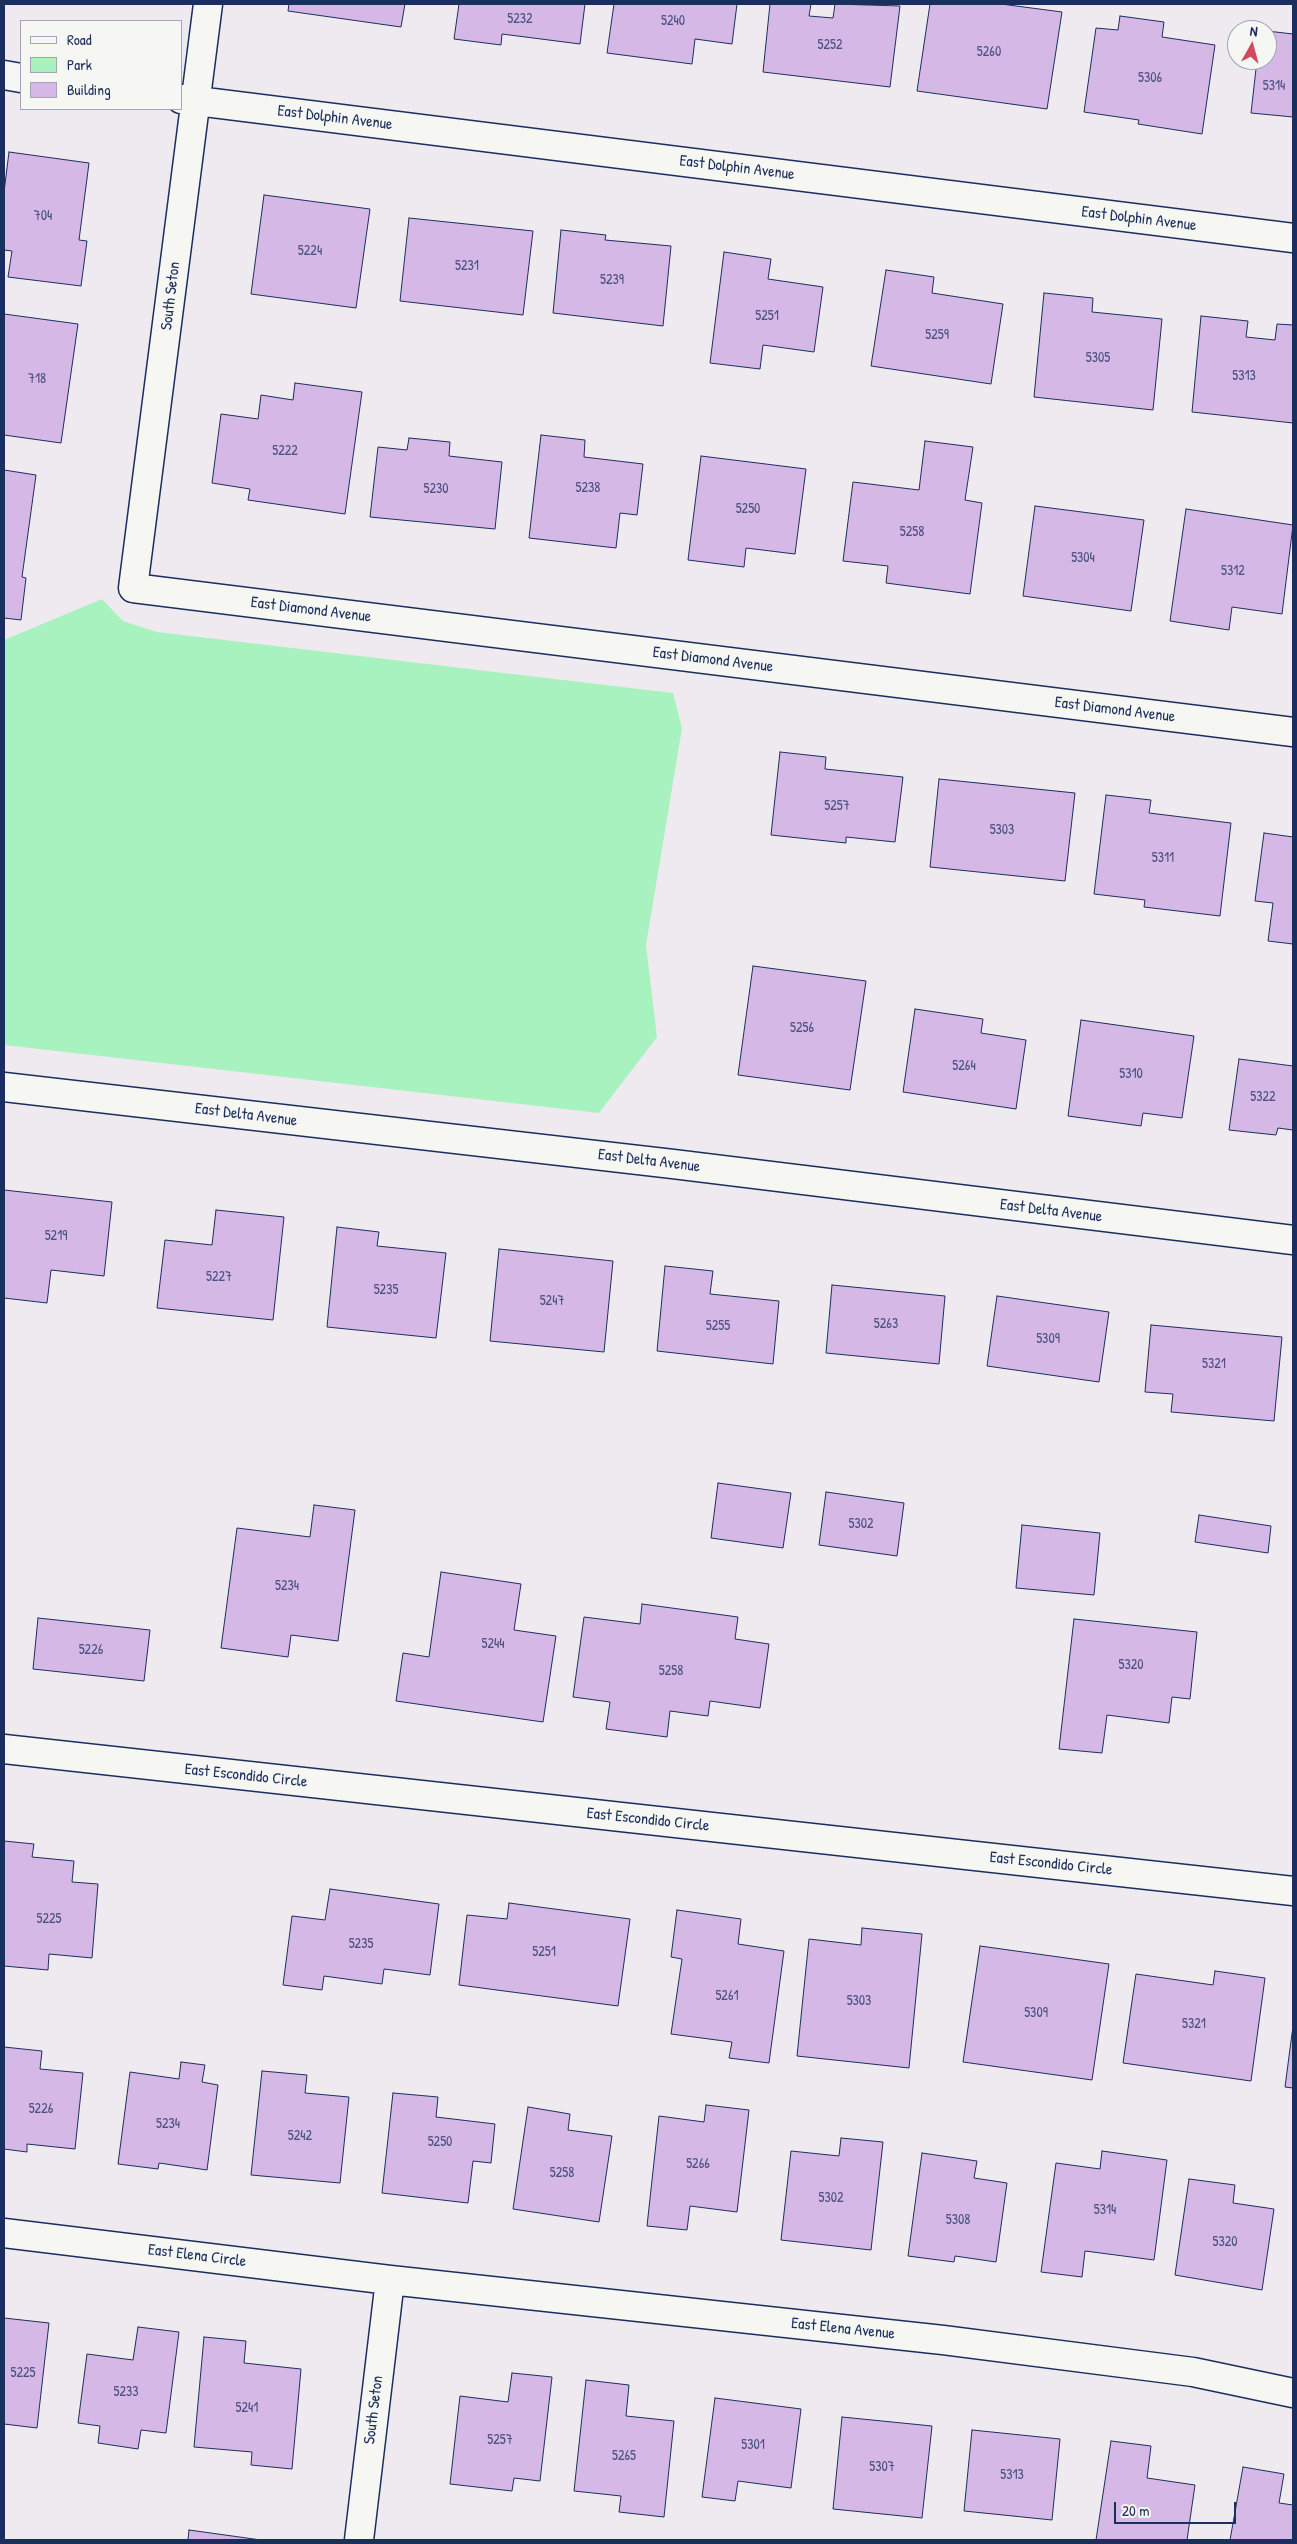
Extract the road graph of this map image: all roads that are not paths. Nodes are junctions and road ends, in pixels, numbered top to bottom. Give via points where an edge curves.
1 (208, 4) edge
2 (4, 76) edge
3 (20, 78) edge
4 (188, 100) edge
5 (1293, 238) edge
6 (133, 588) joint
7 (1293, 732) edge
8 (4, 1087) edge
9 (1293, 1240) edge
10 (4, 1749) edge
11 (1293, 1891) edge
12 (4, 2233) edge
13 (390, 2280) junction
14 (1293, 2393) edge
15 (359, 2540) edge

1 - 4 street, South Seton
2 - 3 street
4 - 5 street, East Dolphin Avenue
4 - 6 street, South Seton
6 - 7 street, East Diamond Avenue
8 - 9 street, East Delta Avenue
10 - 11 street, East Escondido Circle
12 - 13 street, East Elena Circle
13 - 14 street, East Elena Avenue via 943,2340 1194,2372
13 - 15 street, South Seton

